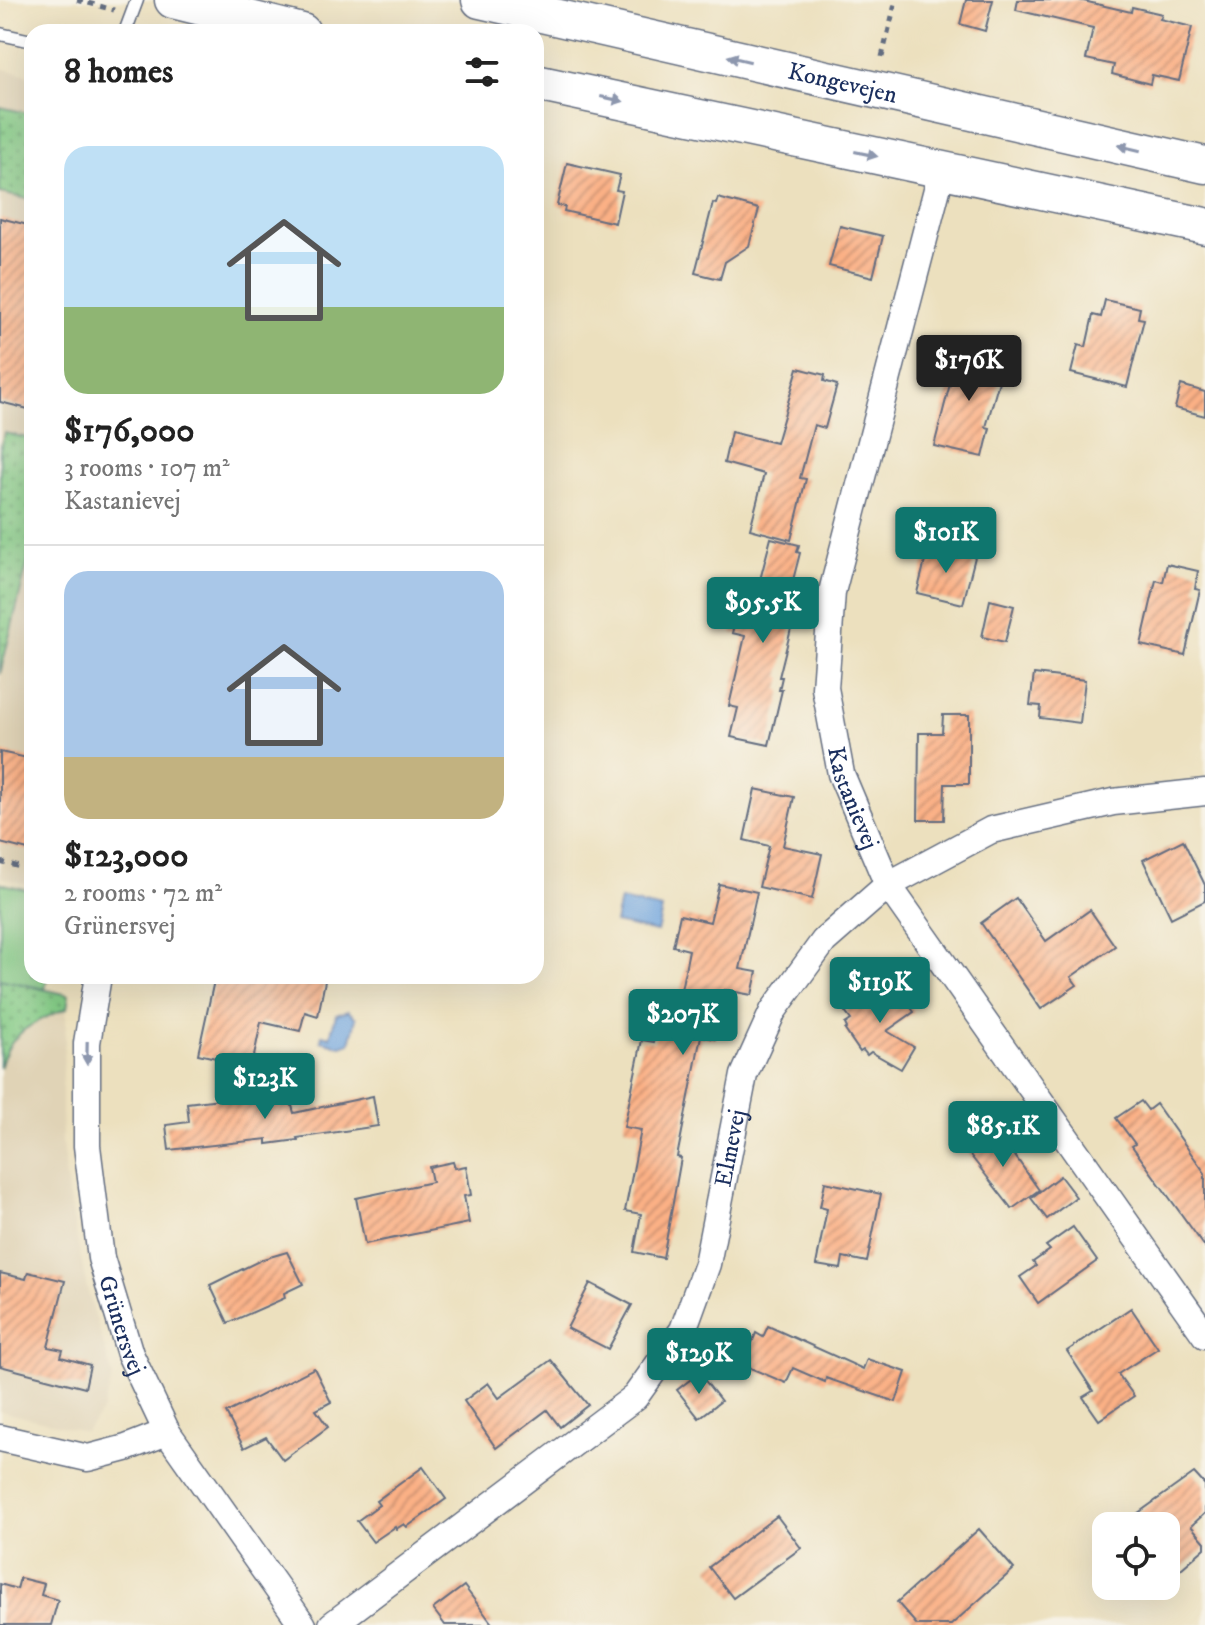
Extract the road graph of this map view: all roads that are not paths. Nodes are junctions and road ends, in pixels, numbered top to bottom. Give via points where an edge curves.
1 (137, 0) edge
2 (173, 0) edge
3 (480, 0) edge
4 (128, 24) edge
5 (270, 24) edge
6 (0, 34) edge
7 (24, 39) edge
8 (544, 85) edge
9 (1205, 165) edge
10 (942, 170) junction
11 (1205, 226) edge
12 (1205, 792) edge
13 (888, 885) junction
14 (97, 984) edge
15 (1205, 1335) edge
16 (167, 1432) junction
17 (0, 1438) edge
18 (303, 1625) edge
19 (332, 1625) edge

1 - 4 lane
2 - 5 main road
9 -> 3 main road, Kongevejen
6 - 7 lane
8 -> 10 main road
10 - 11 main road
10 - 13 street, Kastanievej via 832,592 825,688 841,774
12 - 13 street, Elmevej via 1113,802 991,830
13 - 15 street, Kastanievej
13 - 19 street, Elmevej via 824,941 773,1011 744,1075 707,1264 683,1330 635,1397
14 -> 16 street, Grünersvej via 87,1043 87,1146 101,1258 130,1354
16 - 17 street via 88,1458
16 - 18 street, Grünersvej

